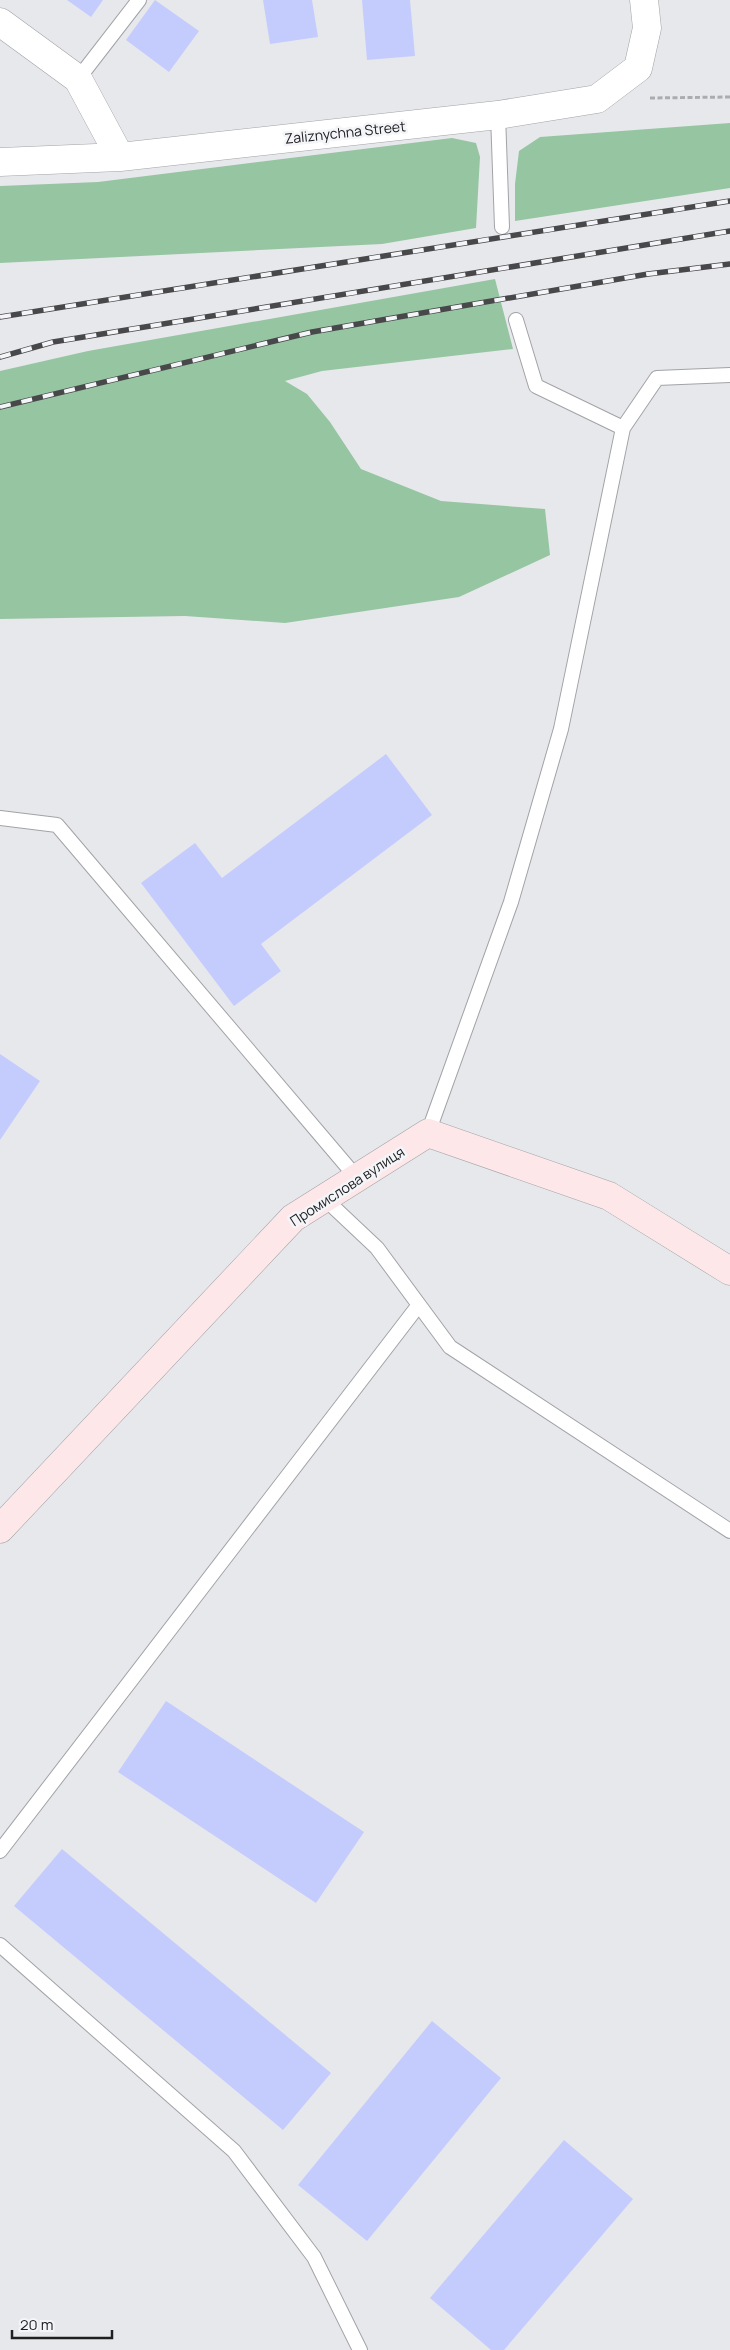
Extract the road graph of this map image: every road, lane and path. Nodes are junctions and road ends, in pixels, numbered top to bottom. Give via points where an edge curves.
1 (139, 0) edge
2 (644, 0) edge
3 (0, 22) edge
4 (78, 79) junction
5 (730, 97) edge
6 (645, 99) dead end
7 (498, 115) junction
8 (120, 157) junction
9 (0, 162) edge
10 (502, 227) dead end
11 (516, 320) dead end
12 (730, 375) edge
13 (623, 428) junction
14 (0, 818) edge
15 (428, 1133) junction
16 (357, 1178) junction
17 (325, 1198) junction
18 (730, 1271) edge
19 (418, 1306) junction
20 (0, 1529) edge
21 (730, 1531) edge
22 (0, 1851) edge
23 (0, 1945) edge
24 (360, 2350) edge

1 - 4 lane
2 - 7 street, Zaliznychna Street via 648,28 638,68 597,99
3 - 4 street
4 - 8 street
5 - 6 path
7 - 8 street, Zaliznychna Street
7 - 10 lane
8 - 9 street, Zaliznychna Street
11 - 13 lane via 536,386
12 - 13 lane via 657,378
13 - 15 lane via 561,729 510,902
14 - 16 lane via 57,825
15 - 16 street, Промислова вулиця
15 - 18 street via 608,1196
16 - 17 street, Промислова вулиця
17 - 19 lane via 377,1248
17 - 20 street, Промислова вулиця via 293,1218
19 - 21 lane via 450,1347
19 - 22 lane
23 - 24 lane via 234,2151 314,2257

